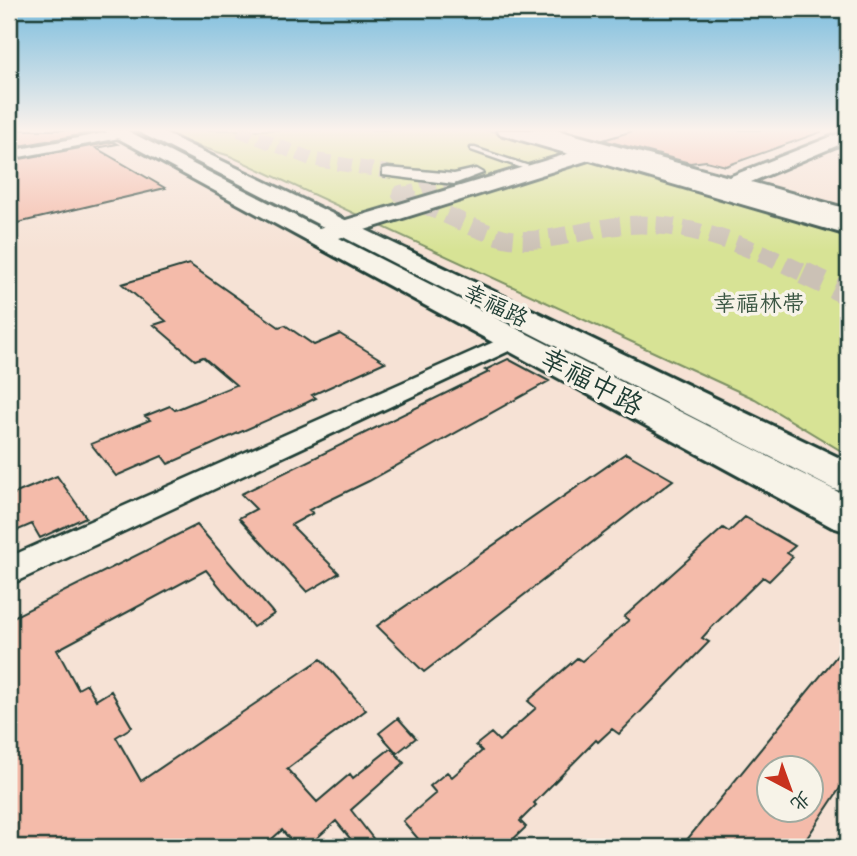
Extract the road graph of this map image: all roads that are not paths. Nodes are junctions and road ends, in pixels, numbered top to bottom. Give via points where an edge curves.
1 (192, 170) edge
2 (206, 170) edge
3 (537, 170) edge
4 (655, 170) edge
5 (671, 170) edge
6 (763, 170) edge
7 (388, 172) tunnel mouth
8 (476, 173) dead end
9 (729, 184) junction
10 (848, 216) edge
11 (848, 229) edge
12 (330, 233) junction
13 (514, 340) junction
14 (848, 479) edge
15 (848, 516) edge
16 (9, 572) edge

1 - 12 main road, 幸福中路
2 - 12 main road, 幸福路
3 - 12 main road
4 - 11 main road
5 - 9 main road
6 - 9 main road
7 - 8 street via 454,179
9 - 10 main road
12 - 13 main road, 幸福中路
12 - 14 main road, 幸福路
13 - 15 main road, 幸福中路
13 - 16 street

